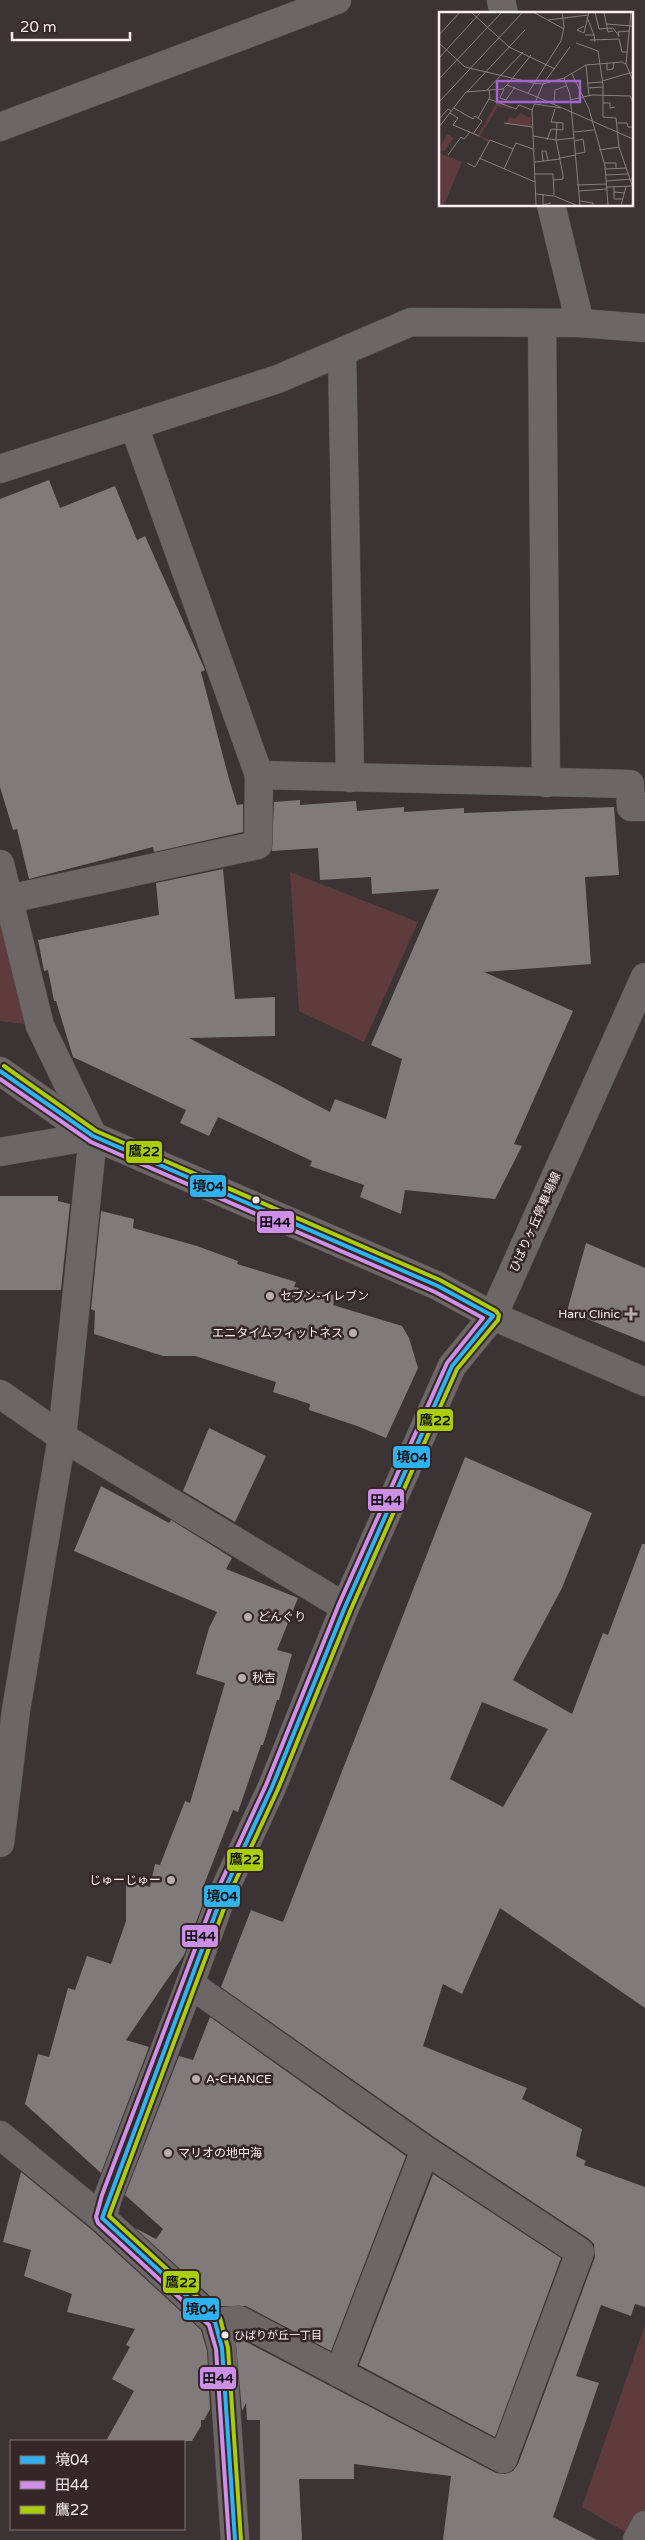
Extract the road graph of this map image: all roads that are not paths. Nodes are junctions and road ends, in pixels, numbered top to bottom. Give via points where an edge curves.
1 (337, 0) edge
2 (0, 127) edge
3 (551, 206) edge
4 (542, 323) junction
5 (580, 323) junction
6 (645, 328) edge
7 (342, 352) junction
8 (134, 426) junction
9 (0, 469) edge
10 (259, 775) junction
11 (350, 778) junction
12 (546, 783) junction
13 (645, 806) edge
14 (0, 864) edge
15 (9, 899) junction
16 (645, 977) edge
17 (0, 1071) edge
18 (93, 1136) junction
19 (0, 1152) edge
20 (493, 1316) junction
21 (645, 1382) edge
22 (0, 1394) edge
23 (62, 1437) junction
24 (345, 1607) junction
25 (0, 1843) edge
26 (190, 1984) junction
27 (0, 2135) edge
28 (425, 2150) junction
29 (102, 2218) junction
30 (215, 2322) junction
31 (339, 2373) junction
32 (645, 2525) edge
33 (235, 2540) edge
34 (637, 2540) edge

1 - 2 street
3 - 5 street
4 - 5 street
4 - 7 street via 411,322
4 - 12 street
5 - 6 street
7 - 8 street via 278,379
7 - 11 street
8 - 9 street
8 - 10 street
10 - 11 street
10 - 15 street via 258,845
11 - 12 street
12 - 13 street via 630,784 631,807
14 - 15 street
15 - 18 street via 40,1026
16 - 20 street, ひばりヶ丘停車場線
17 - 18 street
18 - 19 street
18 - 20 street via 438,1286
18 - 23 street
20 - 21 street
20 - 24 street, ひばりヶ丘停車場線 via 452,1366
22 - 23 street
23 - 24 street
23 - 25 street via 16,1710
24 - 26 street, ひばりヶ丘停車場線 via 272,1787 223,1893
26 - 28 street
26 - 29 street, ひばりヶ丘停車場線
27 - 29 street
28 - 31 street
28 - 31 street via 580,2252 503,2459
29 - 30 street
30 - 31 street via 239,2320
30 - 33 street via 222,2348
32 - 34 street

